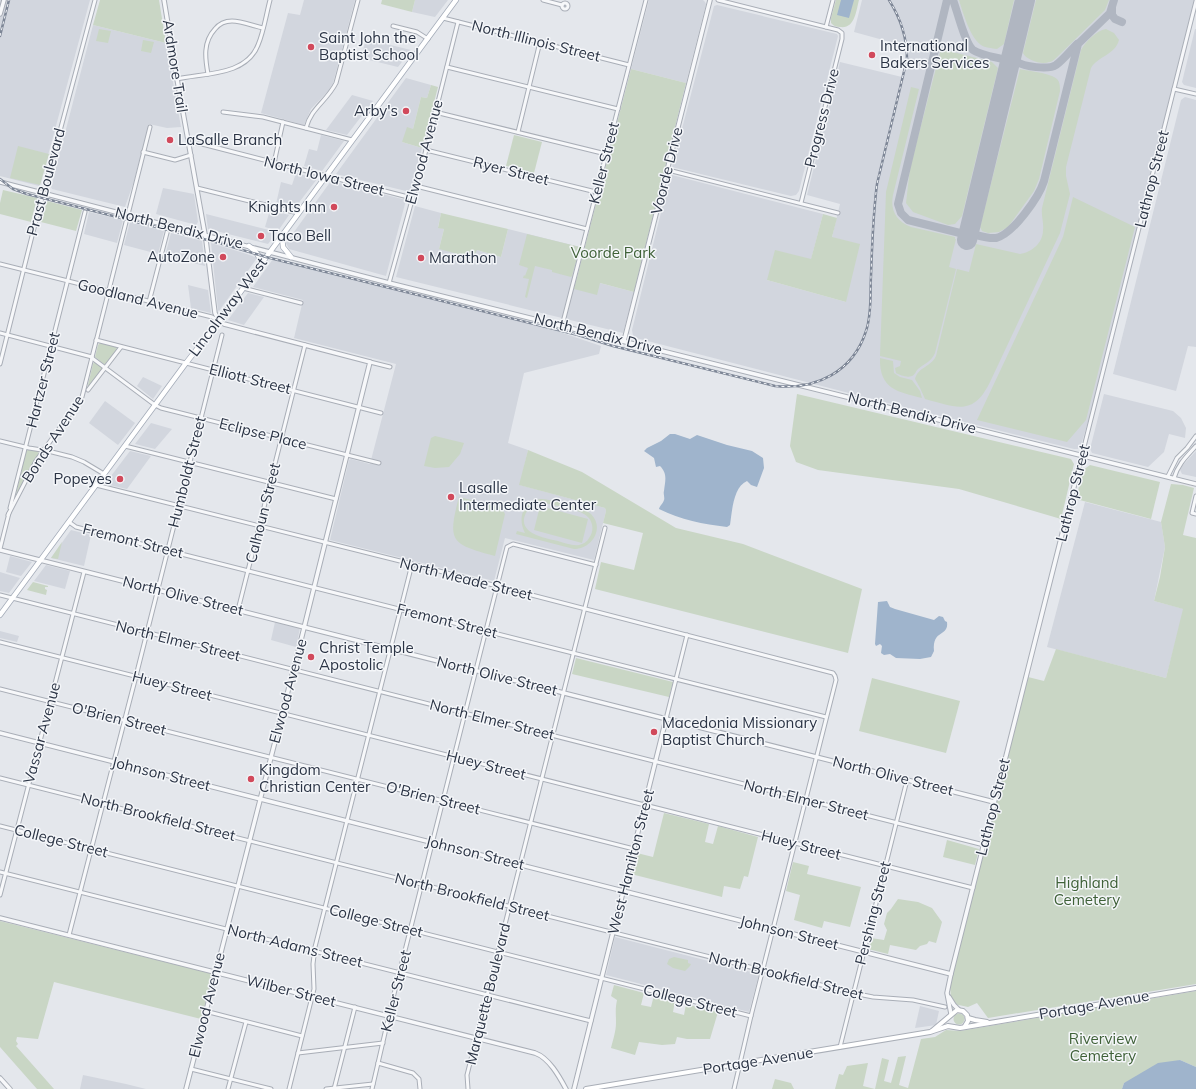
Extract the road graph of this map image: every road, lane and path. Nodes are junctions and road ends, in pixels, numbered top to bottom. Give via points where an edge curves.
1 (4, 0) edge
2 (95, 0) edge
3 (164, 0) edge
4 (270, 0) edge
5 (358, 0) edge
6 (456, 0) edge
7 (543, 0) edge
8 (646, 0) edge
9 (710, 0) edge
10 (718, 0) edge
11 (833, 0) edge
12 (1196, 1) edge
13 (562, 5) dead end
14 (0, 14) edge
15 (443, 18) junction
16 (458, 22) junction
17 (393, 26) dead end
18 (826, 27) junction
19 (263, 28) junction
20 (428, 39) junction
21 (540, 42) junction
22 (629, 65) junction
23 (447, 67) junction
24 (208, 74) junction
25 (176, 79) junction
26 (529, 87) junction
27 (1174, 89) junction
28 (1196, 94) edge
29 (618, 109) junction
30 (223, 112) dead end
31 (435, 112) junction
32 (283, 122) junction
33 (150, 127) dead end
34 (306, 128) junction
35 (518, 132) junction
36 (352, 140) junction
37 (189, 144) junction
38 (426, 150) junction
39 (143, 152) junction
40 (606, 154) junction
41 (191, 155) junction
42 (274, 163) junction
43 (668, 170) junction
44 (325, 176) junction
45 (0, 184) edge
46 (416, 186) junction
47 (197, 188) junction
48 (596, 192) junction
49 (43, 193) junction
50 (412, 198) junction
51 (801, 203) junction
52 (85, 212) dead end
53 (298, 213) junction
54 (838, 213) dead end
55 (128, 214) junction
56 (169, 225) junction
57 (588, 229) junction
58 (205, 234) junction
59 (282, 235) junction
60 (249, 246) junction
61 (270, 251) junction
62 (291, 257) junction
63 (0, 264) edge
64 (261, 264) junction
65 (24, 270) junction
66 (68, 281) junction
67 (389, 282) junction
68 (243, 288) junction
69 (109, 292) junction
70 (149, 302) junction
71 (301, 303) dead end
72 (219, 321) junction
73 (562, 326) junction
74 (0, 334) edge
75 (7, 335) junction
76 (222, 335) dead end
77 (96, 340) junction
78 (624, 341) junction
79 (305, 345) junction
80 (51, 346) junction
81 (120, 347) junction
82 (92, 357) junction
83 (370, 362) junction
84 (186, 363) junction
85 (0, 364) edge
86 (390, 367) dead end
87 (105, 368) junction
88 (213, 370) junction
89 (88, 390) dead end
90 (293, 390) junction
91 (155, 405) junction
92 (359, 407) junction
93 (381, 413) dead end
94 (201, 418) junction
95 (1196, 436) edge
96 (281, 438) junction
97 (0, 441) edge
98 (125, 446) junction
99 (1196, 446) edge
100 (26, 448) junction
101 (43, 450) junction
102 (347, 455) junction
103 (1082, 455) junction
104 (190, 462) junction
105 (378, 463) dead end
106 (104, 474) junction
107 (1168, 476) junction
108 (1174, 478) junction
109 (270, 483) junction
110 (1196, 484) edge
111 (96, 485) junction
112 (1196, 496) edge
113 (336, 499) junction
114 (179, 507) junction
115 (1196, 514) edge
116 (8, 515) junction
117 (69, 522) junction
118 (259, 527) junction
119 (605, 528) dead end
120 (325, 543) junction
121 (0, 549) edge
122 (168, 550) junction
123 (40, 560) junction
124 (412, 564) junction
125 (596, 565) junction
126 (248, 570) junction
127 (84, 572) junction
128 (497, 586) junction
129 (314, 587) junction
130 (158, 590) junction
131 (0, 595) edge
132 (12, 599) junction
133 (585, 609) junction
134 (238, 610) junction
135 (401, 610) junction
136 (74, 614) junction
137 (0, 615) edge
138 (304, 627) junction
139 (486, 631) junction
140 (147, 633) junction
141 (688, 635) junction
142 (0, 642) edge
143 (391, 649) junction
144 (574, 653) junction
145 (63, 658) junction
146 (293, 670) junction
147 (476, 671) junction
148 (136, 677) junction
149 (676, 679) junction
150 (0, 689) edge
151 (381, 692) junction
152 (564, 693) junction
153 (51, 702) junction
154 (282, 713) junction
155 (465, 713) junction
156 (826, 717) junction
157 (666, 719) junction
158 (125, 720) junction
159 (0, 733) edge
160 (370, 735) junction
161 (553, 736) junction
162 (39, 743) junction
163 (270, 757) junction
164 (454, 757) junction
165 (816, 757) junction
166 (114, 762) junction
167 (656, 762) junction
168 (0, 778) edge
169 (359, 779) junction
170 (542, 779) junction
171 (907, 780) junction
172 (28, 785) junction
173 (260, 798) junction
174 (443, 800) junction
175 (805, 800) junction
176 (994, 802) junction
177 (103, 804) junction
178 (645, 805) junction
179 (348, 821) junction
180 (531, 823) junction
181 (896, 823) junction
182 (0, 826) edge
183 (17, 830) junction
184 (249, 840) junction
185 (433, 843) junction
186 (794, 843) junction
187 (984, 845) junction
188 (92, 849) junction
189 (634, 849) junction
190 (337, 863) junction
191 (520, 865) junction
192 (885, 866) junction
193 (0, 872) edge
194 (6, 873) junction
195 (422, 884) junction
196 (238, 886) junction
197 (973, 888) junction
198 (623, 890) junction
199 (81, 892) junction
200 (0, 895) edge
201 (510, 906) junction
202 (325, 908) junction
203 (0, 918) edge
204 (227, 929) junction
205 (773, 929) junction
206 (411, 930) junction
207 (613, 932) junction
208 (70, 936) junction
209 (314, 951) junction
210 (498, 952) junction
211 (863, 952) junction
212 (762, 970) junction
213 (216, 971) junction
214 (400, 973) junction
215 (950, 974) junction
216 (602, 978) junction
217 (948, 985) junction
218 (1196, 988) edge
219 (853, 993) junction
220 (488, 995) junction
221 (313, 996) junction
222 (355, 1007) junction
223 (945, 1007) dead end
224 (959, 1010) junction
225 (205, 1011) junction
226 (951, 1015) junction
227 (390, 1016) junction
228 (751, 1016) junction
229 (968, 1018) junction
230 (591, 1021) junction
231 (246, 1022) junction
232 (991, 1022) junction
233 (953, 1026) junction
234 (965, 1026) junction
235 (930, 1032) junction
236 (302, 1036) junction
237 (477, 1038) junction
238 (383, 1043) junction
239 (344, 1047) junction
240 (840, 1047) junction
241 (298, 1053) junction
242 (378, 1063) junction
243 (740, 1064) junction
244 (191, 1069) junction
245 (0, 1078) edge
246 (231, 1079) junction
247 (373, 1084) junction
248 (10, 1089) edge
249 (186, 1089) edge
250 (228, 1089) edge
251 (271, 1089) edge
252 (289, 1089) edge
253 (326, 1089) edge
254 (334, 1089) edge
255 (372, 1089) edge
256 (420, 1089) edge
257 (468, 1089) edge
258 (566, 1089) edge
259 (574, 1089) edge
260 (586, 1089) edge
261 (734, 1089) edge

1 - 14 street
2 - 49 street, Prast Boulevard
3 - 25 street, Ardmore Trail
4 - 19 street
5 - 34 street via 336,84 313,111
6 - 15 main road, Lincolnway West
7 - 13 street
8 - 22 street, Keller Street
9 - 43 street, Voorde Drive
10 - 18 street
11 - 18 street
12 - 27 street, Lathrop Street
15 - 16 street, North Illinois Street
15 - 20 main road, Lincolnway West
16 - 21 street, North Illinois Street
16 - 23 street, Elwood Avenue
17 - 20 street via 417,32
18 - 51 street, Progress Drive via 839,30 842,33 842,40
19 - 24 street via 258,46 249,59 236,68
19 - 24 street via 231,21 218,26 210,34 206,46
20 - 36 main road, Lincolnway West
21 - 22 street, North Illinois Street
21 - 26 street
22 - 29 street, Keller Street
23 - 26 street
23 - 31 street, Elwood Avenue
24 - 25 street
25 - 37 street, Ardmore Trail
26 - 29 street
26 - 35 street
27 - 28 street
27 - 103 street, Lathrop Street
29 - 40 street, Keller Street
30 - 32 street
31 - 35 street
31 - 38 street, Elwood Avenue
32 - 34 street
32 - 42 street
33 - 39 street, Bonds Avenue
34 - 36 street
35 - 40 street
36 - 44 main road, Lincolnway West
37 - 41 street, Ardmore Trail
37 - 42 street, North Iowa Street via 206,145
38 - 46 street, Elwood Avenue
38 - 48 street, Ryer Street
39 - 41 street via 175,160
39 - 55 street, Bonds Avenue
40 - 48 street, Keller Street
41 - 47 street, Ardmore Trail
42 - 44 street, North Iowa Street
43 - 51 street
43 - 78 street, Voorde Drive
44 - 50 street, North Iowa Street
44 - 53 main road, Lincolnway West
45 - 49 street, North Bendix Drive
46 - 50 street, Elwood Avenue
46 - 57 street
47 - 53 street
47 - 58 street, Ardmore Trail
48 - 57 street, Keller Street
49 - 55 street, North Bendix Drive
49 - 65 street, Prast Boulevard
50 - 67 street, Elwood Avenue
51 - 54 street
52 - 66 street, Hartzer Street
53 - 59 main road, Lincolnway West
55 - 56 street, North Bendix Drive
55 - 69 street, Bonds Avenue
56 - 58 street, North Bendix Drive
56 - 70 street
57 - 73 street, Keller Street
58 - 60 street, North Bendix Drive
58 - 72 street, Ardmore Trail via 215,313
59 - 61 main road, Lincolnway West
59 - 62 main road via 283,247
60 - 61 street, North Bendix Drive
60 - 64 main road via 256,252
61 - 62 street, North Bendix Drive
61 - 64 main road, Lincolnway West
62 - 67 street, North Bendix Drive
63 - 65 street, Goodland Avenue
64 - 68 main road, Lincolnway West
65 - 66 street, Goodland Avenue
65 - 75 street, Prast Boulevard
66 - 69 street, Goodland Avenue
66 - 80 street, Hartzer Street
67 - 73 street, North Bendix Drive
68 - 71 street
68 - 72 main road, Lincolnway West
69 - 70 street, Goodland Avenue
69 - 77 street, Bonds Avenue
70 - 72 street, Goodland Avenue via 212,317
72 - 79 street, Goodland Avenue
72 - 84 main road, Lincolnway West
73 - 78 street, North Bendix Drive
74 - 75 street, Eclipse Place
75 - 80 street, Eclipse Place
75 - 85 street, Prast Boulevard
76 - 88 street, Humboldt Street
77 - 81 street, Elliott Street
77 - 82 street, Bonds Avenue
78 - 103 street, North Bendix Drive
79 - 83 street, Goodland Avenue
79 - 90 street, Calhoun Street
80 - 82 street, Eclipse Place
80 - 100 street, Hartzer Street
81 - 84 street, Elliott Street
81 - 87 street, Bonds Avenue
82 - 87 street, Eclipse Place
82 - 101 street, Bonds Avenue via 82,397
83 - 86 street, Goodland Avenue
83 - 92 street, Elwood Avenue
84 - 88 street, Elliott Street
84 - 91 main road, Lincolnway West
87 - 89 street, Bonds Avenue
87 - 91 street, Eclipse Place
88 - 90 street, Elliott Street
88 - 94 street, Humboldt Street
90 - 92 street, Elliott Street
90 - 96 street, Calhoun Street
91 - 94 street, Eclipse Place
91 - 98 main road, Lincolnway West
92 - 93 street, Elliott Street
92 - 102 street, Elwood Avenue
94 - 96 street, Eclipse Place
94 - 104 street, Humboldt Street
95 - 107 street via 1177,458
96 - 102 street, Eclipse Place
96 - 109 street, Calhoun Street
97 - 100 street
98 - 104 street
98 - 106 main road, Lincolnway West
99 - 108 street via 1178,467
100 - 101 street
100 - 116 street, Hartzer Street
101 - 106 street via 78,459
101 - 116 street, Bonds Avenue
102 - 105 street, Eclipse Place
102 - 113 street, Elwood Avenue
103 - 107 street, North Bendix Drive
103 - 176 street, Lathrop Street
104 - 109 street
104 - 114 street, Humboldt Street
106 - 111 main road, Lincolnway West
107 - 108 street, North Bendix Drive
108 - 110 street, North Bendix Drive
109 - 113 street
109 - 118 street, Calhoun Street
111 - 114 street, North Meade Street
111 - 117 main road, Lincolnway West
112 - 115 street via 1192,513
113 - 120 street, Elwood Avenue
114 - 118 street, North Meade Street
114 - 122 street, Humboldt Street
116 - 121 street, Hartzer Street
117 - 122 street, Fremont Street via 76,527
117 - 123 main road, Lincolnway West
118 - 120 street, North Meade Street
118 - 126 street, Calhoun Street
119 - 125 street, Marquette Boulevard
120 - 124 street, North Meade Street
120 - 129 street, Elwood Avenue
121 - 123 street, North Olive Street
122 - 126 street, Fremont Street
122 - 130 street, Humboldt Street
123 - 127 street, North Olive Street
123 - 132 main road, Lincolnway West
124 - 128 street, North Meade Street
124 - 135 street
125 - 128 street, Keller Street via 513,544 507,547
125 - 133 street, Marquette Boulevard
126 - 129 street, Fremont Street
126 - 134 street, Calhoun Street
127 - 130 street, North Olive Street
127 - 136 street, Vassar Avenue
128 - 133 street, North Meade Street
128 - 139 street, Keller Street
129 - 135 street, Fremont Street
129 - 138 street, Elwood Avenue
130 - 134 street, North Olive Street
130 - 140 street, Humboldt Street
131 - 132 street, North Elmer Street
132 - 136 street, North Elmer Street
132 - 137 main road, Lincolnway West
133 - 141 street, North Meade Street
133 - 144 street, Marquette Boulevard
134 - 138 street, North Olive Street
135 - 139 street, Fremont Street
135 - 143 street
136 - 140 street, North Elmer Street
136 - 145 street, Vassar Avenue
138 - 143 street, North Olive Street
138 - 146 street, Elwood Avenue
139 - 144 street, Fremont Street
139 - 147 street, Keller Street
140 - 146 street, North Elmer Street
140 - 148 street, Humboldt Street
141 - 149 street, West Hamilton Street
141 - 156 street, North Meade Street via 833,673 836,680
142 - 145 street, Huey Street
143 - 147 street, North Olive Street
143 - 151 street
144 - 149 street, Fremont Street
144 - 152 street, Marquette Boulevard
145 - 148 street, Huey Street
145 - 153 street, Vassar Avenue
146 - 151 street, North Elmer Street
146 - 154 street, Elwood Avenue
147 - 152 street, North Olive Street
147 - 155 street, Keller Street
148 - 154 street, Huey Street
148 - 158 street, Humboldt Street
149 - 156 street, Fremont Street
149 - 157 street, West Hamilton Street
150 - 153 street, O'Brien Street
151 - 155 street, North Elmer Street
151 - 160 street
152 - 157 street, North Olive Street
152 - 161 street, Marquette Boulevard
153 - 158 street, O'Brien Street
153 - 162 street, Vassar Avenue
154 - 160 street, Huey Street
154 - 163 street, Elwood Avenue
155 - 161 street, North Elmer Street
155 - 164 street, Keller Street
156 - 165 street
157 - 165 street, North Olive Street
157 - 167 street, West Hamilton Street
158 - 163 street, O'Brien Street
158 - 166 street, Humboldt Street
159 - 162 street, Johnson Street
160 - 164 street, Huey Street
160 - 169 street
161 - 167 street, North Elmer Street
161 - 170 street, Marquette Boulevard
162 - 166 street, Johnson Street
162 - 172 street, Vassar Avenue
163 - 169 street, O'Brien Street
163 - 173 street, Elwood Avenue
164 - 170 street, Huey Street
164 - 174 street, Keller Street
165 - 171 street, North Olive Street
165 - 175 street
166 - 173 street, Johnson Street
166 - 177 street, Humboldt Street
167 - 175 street, North Elmer Street
167 - 178 street, West Hamilton Street
168 - 172 street, North Brookfield Street
169 - 174 street, O'Brien Street
169 - 179 street
170 - 178 street, Huey Street
170 - 180 street, Marquette Boulevard
171 - 176 street, North Olive Street
171 - 181 street, Pershing Street
172 - 177 street, North Brookfield Street
172 - 183 street, Vassar Avenue
173 - 179 street, Johnson Street
173 - 184 street, Elwood Avenue
174 - 180 street, O'Brien Street
174 - 185 street, Keller Street
175 - 181 street, North Elmer Street
175 - 186 street
176 - 187 street, Lathrop Street
177 - 184 street, North Brookfield Street
177 - 188 street, Humboldt Street
178 - 186 street, Huey Street
178 - 189 street, West Hamilton Street
179 - 185 street, Johnson Street
179 - 190 street
180 - 189 street, O'Brien Street
180 - 191 street, Marquette Boulevard
181 - 187 street, North Elmer Street
181 - 192 street, Pershing Street
182 - 183 street, College Street
183 - 188 street, College Street
183 - 194 street, Vassar Avenue
184 - 190 street, North Brookfield Street
184 - 196 street, Elwood Avenue
185 - 191 street, Johnson Street
185 - 195 street, Keller Street
186 - 192 street, Huey Street
186 - 205 street
187 - 197 street, Lathrop Street
188 - 196 street, College Street
188 - 199 street, Humboldt Street
189 - 198 street, West Hamilton Street
190 - 195 street, North Brookfield Street
190 - 202 street
191 - 198 street, Johnson Street
191 - 201 street, Marquette Boulevard
192 - 197 street, Huey Street
192 - 211 street, Pershing Street
193 - 194 street, North Adams Street
194 - 199 street, North Adams Street
194 - 200 street, Vassar Avenue
195 - 201 street, North Brookfield Street
195 - 206 street, Keller Street
196 - 202 street, College Street
196 - 204 street, Elwood Avenue
197 - 215 street, Lathrop Street
198 - 205 street, Johnson Street
198 - 207 street, West Hamilton Street
199 - 204 street, North Adams Street
199 - 208 street, Humboldt Street
201 - 207 street, North Brookfield Street
201 - 210 street, Marquette Boulevard
202 - 206 street, College Street
202 - 209 street
203 - 208 street, Wilber Street
204 - 209 street, North Adams Street
204 - 213 street, Elwood Avenue
205 - 211 street, Johnson Street
205 - 212 street
206 - 210 street, College Street
206 - 214 street, Keller Street
207 - 212 street, North Brookfield Street
207 - 216 street, West Hamilton Street
208 - 213 street, Wilber Street
209 - 214 street, North Adams Street
209 - 221 street
210 - 216 street, College Street
210 - 220 street, Marquette Boulevard
211 - 215 street, Johnson Street
211 - 219 street, Pershing Street
212 - 219 street, North Brookfield Street
212 - 228 street
213 - 221 street, Wilber Street
213 - 225 street, Elwood Avenue
214 - 220 street, North Adams Street
214 - 227 street, Keller Street
215 - 217 street, Lathrop Street
216 - 228 street, College Street
216 - 230 street, West Hamilton Street
217 - 224 street, Lathrop Street via 949,998
217 - 226 street, Lathrop Street
218 - 232 main road, Portage Avenue
219 - 223 street, North Brookfield Street via 908,999
219 - 240 street, Pershing Street
220 - 230 street, North Adams Street
220 - 237 street, Marquette Boulevard
221 - 222 street, Wilber Street
221 - 236 street
222 - 227 street, Wilber Street
222 - 239 street
224 - 226 main road
224 - 229 main road via 965,1012
225 - 231 street
225 - 244 street, Elwood Avenue
226 - 233 main road
226 - 235 main road, Portage Avenue
227 - 237 street, Wilber Street
227 - 238 street, Keller Street
228 - 243 street
229 - 232 main road, Portage Avenue
229 - 234 main road
230 - 259 street, West Hamilton Street
231 - 236 street
231 - 246 street
232 - 234 main road, Portage Avenue
233 - 234 main road
233 - 235 main road, Portage Avenue
235 - 240 main road, Portage Avenue
236 - 241 street
237 - 257 street, Marquette Boulevard via 467,1075
237 - 258 street, Wilber Street via 541,1055
238 - 239 street
238 - 242 street, Keller Street
239 - 241 street
239 - 254 street
240 - 243 main road, Portage Avenue
241 - 252 street
242 - 247 street, Keller Street
242 - 256 street via 414,1073 419,1079
243 - 260 main road, Portage Avenue
243 - 261 street
244 - 246 street
244 - 249 street, Elwood Avenue
245 - 248 street
246 - 250 street
246 - 251 street
247 - 254 street
247 - 255 street, Keller Street
253 - 254 street

